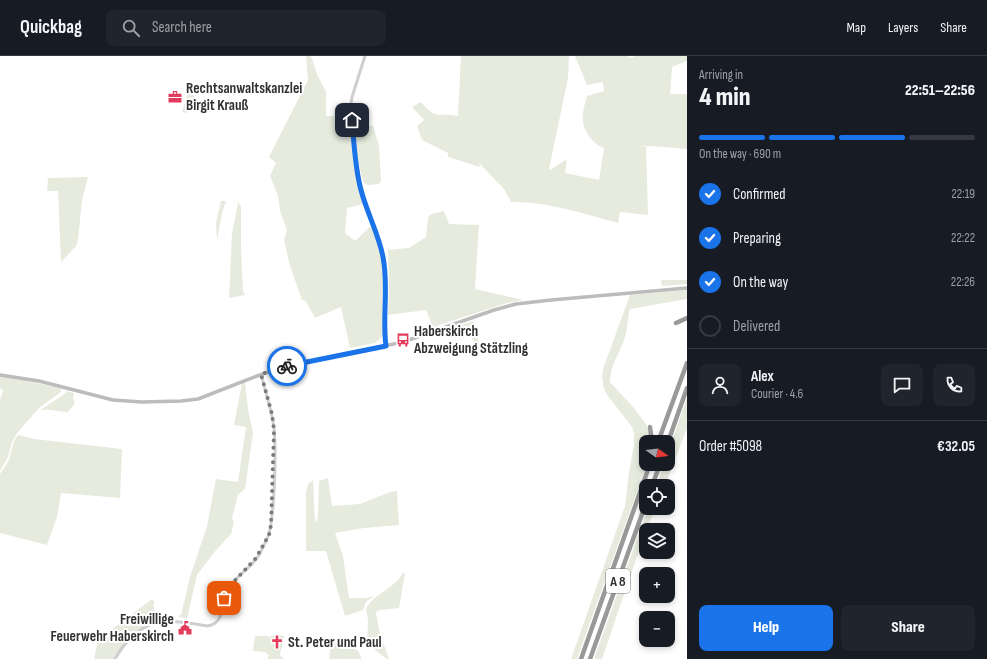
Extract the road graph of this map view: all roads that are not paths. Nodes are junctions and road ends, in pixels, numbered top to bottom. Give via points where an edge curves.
1 (365, 56) edge
2 (687, 288) edge
3 (687, 318) edge
4 (676, 323) dead end
5 (386, 346) junction
6 (687, 363) edge
7 (261, 374) junction
8 (0, 375) edge
9 (687, 388) edge
10 (650, 427) dead end
11 (651, 435) edge
12 (661, 435) edge
13 (670, 435) edge
14 (648, 471) edge
15 (642, 515) edge
16 (115, 659) edge
17 (582, 659) edge
18 (590, 659) edge

1 - 5 street via 350,109 361,189 383,257
2 - 5 main road via 516,304
3 - 4 highway
5 - 7 main road via 303,362
6 - 12 highway
7 - 8 main road via 198,399 174,402 113,400 39,381
7 - 16 street via 272,414 274,434 271,525 266,540 256,558 229,587 224,598 223,611 217,621 211,625 167,621 147,625 130,639
9 - 13 highway
10 - 11 highway
14 - 17 highway, A 8
15 - 18 highway, A 8

